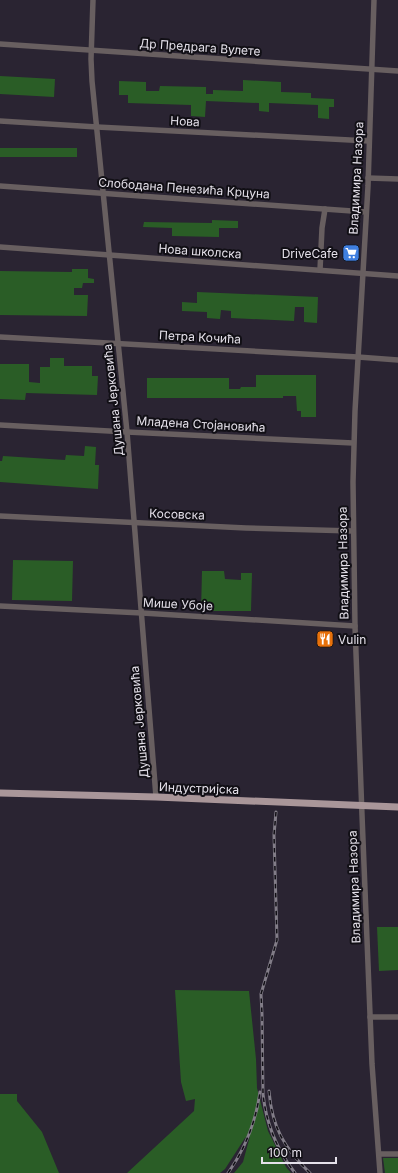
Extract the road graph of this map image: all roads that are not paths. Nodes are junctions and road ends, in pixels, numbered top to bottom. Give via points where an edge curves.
1 (93, 0) edge
2 (374, 0) edge
3 (0, 44) edge
4 (91, 51) junction
5 (372, 70) junction
6 (398, 71) edge
7 (0, 121) edge
8 (97, 127) junction
9 (369, 141) junction
10 (368, 178) junction
11 (398, 179) edge
12 (0, 186) edge
13 (104, 193) junction
14 (325, 209) junction
15 (366, 212) junction
16 (0, 247) edge
17 (110, 256) junction
18 (320, 270) junction
19 (363, 273) junction
20 (398, 276) edge
21 (0, 337) edge
22 (119, 344) junction
23 (358, 356) junction
24 (398, 360) edge
25 (0, 425) edge
26 (128, 432) junction
27 (353, 442) junction
28 (0, 516) edge
29 (135, 523) junction
30 (353, 531) junction
31 (0, 606) edge
32 (142, 613) junction
33 (355, 626) junction
34 (0, 793) edge
35 (156, 797) junction
36 (361, 805) junction
37 (398, 807) edge
38 (370, 1017) junction
39 (398, 1017) edge
40 (379, 1154) junction
41 (398, 1154) edge
42 (380, 1173) edge

1 - 4 street, Душана Јерковића
2 - 5 street, Владимира Назора
3 - 4 street, Др Предрага Вулете
4 - 5 street, Др Предрага Вулете
4 - 8 street, Душана Јерковића
5 - 6 street, Др Предрага Вулете
5 - 9 street, Владимира Назора
7 - 8 street, Нова
8 - 9 street, Нова
8 - 13 street, Душана Јерковића
9 - 10 street, Владимира Назора
10 - 11 street
10 - 15 street, Владимира Назора
12 - 13 street, Слободана Пенезића Крцуна
13 - 14 street, Слободана Пенезића Крцуна
13 - 17 street, Душана Јерковића
14 - 15 street, Слободана Пенезића Крцуна
14 - 18 street
15 - 19 street, Владимира Назора
16 - 17 street, Нова школска
17 - 18 street, Нова школска
17 - 22 street, Душана Јерковића
18 - 19 street, Нова школска
19 - 20 street, Нова школска
19 - 23 street, Владимира Назора
21 - 22 street, Петра Кочића
22 - 23 street, Петра Кочића
22 - 26 street, Душана Јерковића
23 - 24 street, Петра Кочића
23 - 27 street, Владимира Назора
25 - 26 street, Младена Стојановића
26 - 27 street, Младена Стојановића
26 - 29 street, Душана Јерковића
27 - 30 street, Владимира Назора
28 - 29 street, Косовска
29 - 30 street, Косовска
29 - 32 street, Душана Јерковића
30 - 33 street, Владимира Назора
31 - 32 street, Мише Убоје
32 - 33 street, Мише Убоје
32 - 35 street, Душана Јерковића
33 - 36 street, Владимира Назора
34 - 35 main road, Индустријска
35 - 36 main road, Индустријска
36 - 37 main road, Индустријска
36 - 38 street, Владимира Назора
38 - 39 street
38 - 40 street, Владимира Назора
40 - 41 street
40 - 42 street, Владимира Назора

